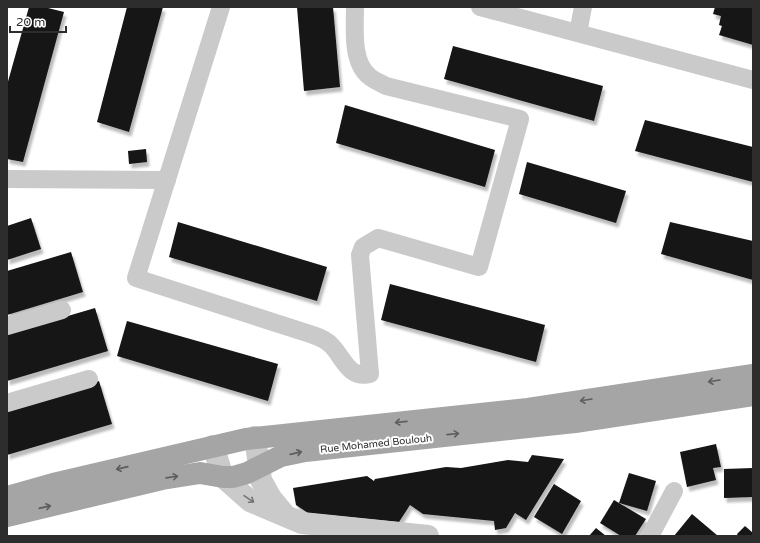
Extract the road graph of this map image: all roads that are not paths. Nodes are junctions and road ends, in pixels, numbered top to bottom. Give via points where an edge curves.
1 (221, 7) edge
2 (355, 7) edge
3 (480, 7) edge
4 (583, 7) edge
5 (578, 34) junction
6 (753, 80) edge
7 (7, 179) edge
8 (167, 180) junction
9 (62, 310) dead end
10 (7, 326) edge
11 (753, 375) edge
12 (89, 379) dead end
13 (753, 395) edge
14 (7, 403) edge
15 (255, 438) junction
16 (213, 446) junction
17 (259, 466) junction
18 (223, 477) junction
19 (674, 491) dead end
20 (7, 497) edge
21 (285, 515) junction
22 (7, 516) edge
23 (428, 536) edge
24 (650, 536) edge

1 - 8 street
2 - 8 street via 354,44 358,61 368,76 386,86 520,119 479,267 378,238 363,247 360,255 370,374 363,376 351,372 324,339 136,278
3 - 5 street
4 - 5 street
5 - 6 street
7 - 8 street
9 - 10 street
11 -> 15 main road via 528,409
12 - 14 street
17 -> 13 main road, Rue Mohamed Boulouh via 281,456 305,451 575,422
15 - 16 main road
15 - 17 street
16 - 18 street
16 -> 20 main road
17 - 18 main road, Rue Mohamed Boulouh via 247,474
17 - 21 street via 261,480
18 -> 21 street via 250,501
22 -> 18 main road, Rue Mohamed Boulouh via 162,479 200,473
19 - 24 street
21 - 23 street via 302,523

